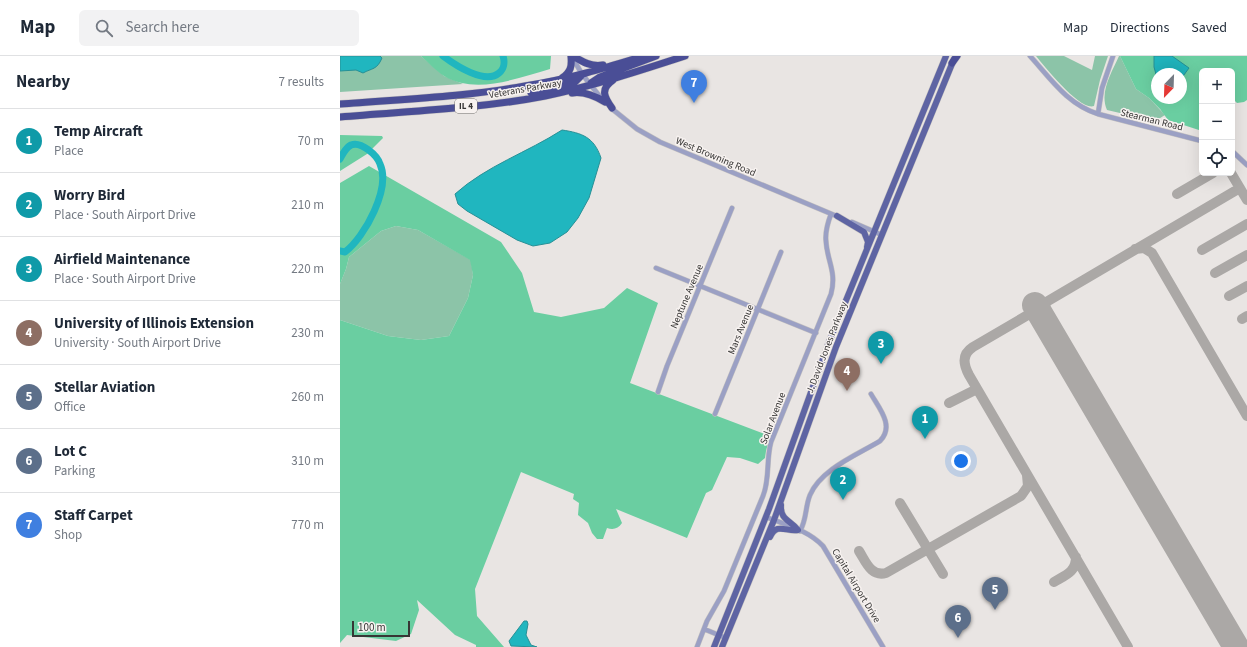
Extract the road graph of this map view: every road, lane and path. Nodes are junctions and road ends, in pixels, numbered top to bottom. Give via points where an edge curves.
1 (572, 56) edge
2 (656, 56) edge
3 (685, 56) edge
4 (946, 56) edge
5 (1030, 56) edge
6 (1113, 56) edge
7 (642, 57) edge
8 (955, 58) edge
9 (582, 74) junction
10 (617, 78) junction
11 (560, 80) junction
12 (590, 85) junction
13 (531, 98) junction
14 (605, 102) junction
15 (340, 104) edge
16 (476, 106) junction
17 (612, 108) junction
18 (1098, 114) junction
19 (340, 117) edge
20 (1199, 140) edge
21 (1235, 154) edge
22 (1247, 165) edge
23 (732, 208) dead end
24 (834, 215) junction
25 (874, 231) junction
26 (882, 235) junction
27 (867, 249) junction
28 (781, 252) dead end
29 (656, 268) dead end
30 (700, 286) junction
31 (758, 310) junction
32 (816, 333) junction
33 (658, 392) dead end
34 (871, 394) dead end
35 (715, 414) dead end
36 (782, 498) junction
37 (766, 517) junction
38 (774, 520) junction
39 (799, 530) junction
40 (750, 580) junction
41 (704, 629) junction
42 (718, 635) junction
43 (726, 638) junction
44 (697, 647) edge
45 (714, 647) edge
46 (722, 647) edge
47 (883, 647) edge

1 - 7 highway via 598,66 632,56
1 - 9 street, West Browning Road
1 - 11 highway via 570,71
2 - 12 highway via 600,77
3 - 10 highway, Veterans Parkway / IL 4
4 - 25 main road, J. David Jones Parkway
5 - 18 street, Stearman Road via 1066,96 1078,106
6 - 18 street via 1102,88
7 - 9 highway, Veterans Parkway / IL 4
8 - 26 main road, J. David Jones Parkway
9 - 11 highway, Veterans Parkway / IL 4
9 - 12 street, West Browning Road
9 - 16 highway via 575,82
10 - 12 highway, Veterans Parkway / IL 4
10 - 17 highway via 605,90 605,96
11 - 15 highway, Veterans Parkway / IL 4 via 476,93
12 - 13 highway, Veterans Parkway / IL 4
12 - 14 street, West Browning Road
13 - 14 highway via 539,100 579,92 590,94
13 - 16 highway, Veterans Parkway / IL 4
14 - 17 street, West Browning Road
16 - 19 highway, Veterans Parkway / IL 4
17 - 24 street, West Browning Road via 637,129 668,146
18 - 20 street, Stearman Road
21 - 22 street
23 - 30 street, Neptune Avenue
24 - 25 street, West Browning Road
24 - 27 main road via 864,232 868,242
24 - 32 street, Solar Avenue via 828,221 826,239 833,271 833,285
25 - 26 street, West Browning Road
25 - 27 main road, J. David Jones Parkway
26 - 36 main road, J. David Jones Parkway via 826,374
27 - 37 main road, J. David Jones Parkway via 829,342
28 - 31 street, Mars Avenue
29 - 30 street
30 - 31 street
30 - 33 street, Neptune Avenue
31 - 32 street
31 - 35 street, Mars Avenue
32 - 41 street, Solar Avenue via 771,442 767,458 767,483 763,496 724,591
34 - 39 street via 886,421 884,437 821,478 810,495 805,523
36 - 38 main road, J. David Jones Parkway
36 - 39 main road via 782,515
37 - 38 street, Capital Airport Drive
37 - 42 main road, J. David Jones Parkway
38 - 39 street, Capital Airport Drive
38 - 40 main road, J. David Jones Parkway
39 - 40 main road via 782,528 773,532 758,569
39 - 47 street, Capital Airport Drive via 815,539 825,549
40 - 43 main road, J. David Jones Parkway
41 - 42 street
41 - 44 street, Solar Avenue
42 - 43 street
42 - 45 main road, J. David Jones Parkway
43 - 46 main road, J. David Jones Parkway

